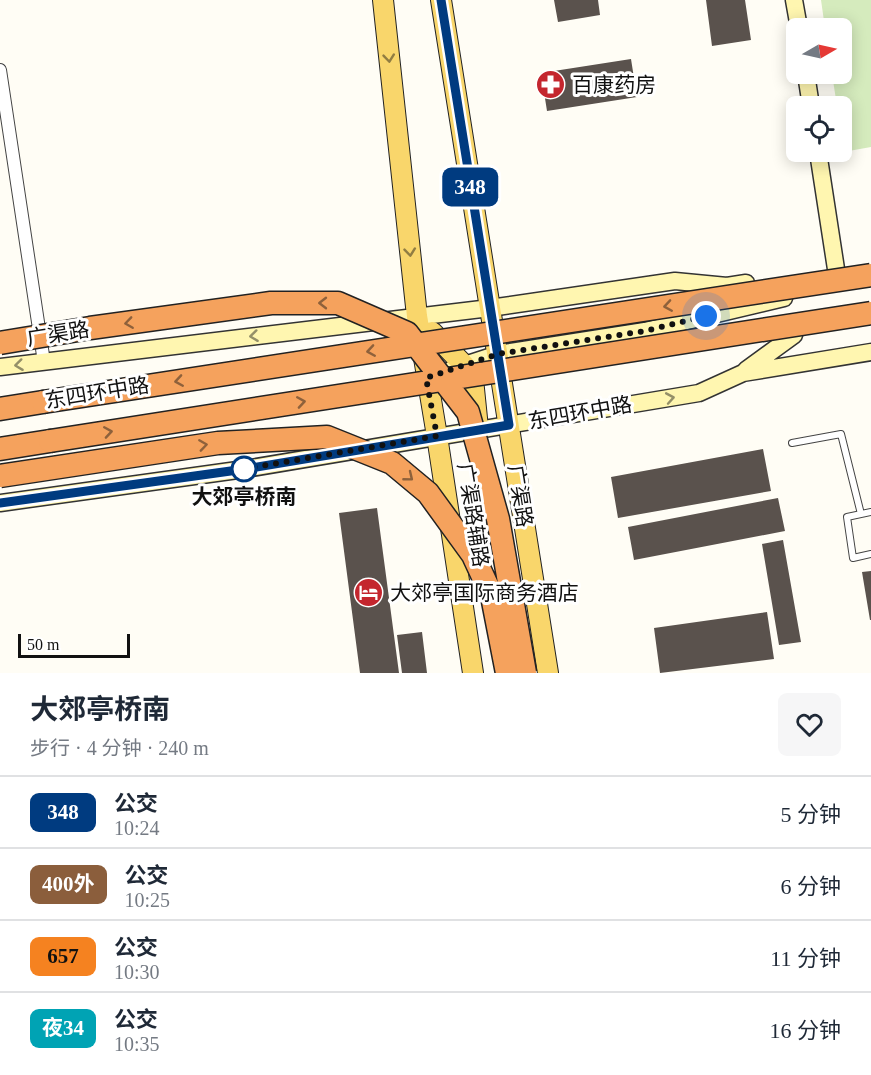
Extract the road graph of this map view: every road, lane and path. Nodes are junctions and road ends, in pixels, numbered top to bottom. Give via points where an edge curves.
1 (383, 0) edge
2 (441, 0) edge
3 (794, 0) edge
4 (797, 18) edge
5 (0, 70) edge
6 (820, 162) edge
7 (871, 264) edge
8 (836, 269) junction
9 (871, 275) edge
10 (871, 285) edge
11 (727, 286) junction
12 (787, 298) junction
13 (490, 308) junction
14 (871, 313) edge
15 (417, 316) junction
16 (871, 323) edge
17 (645, 331) junction
18 (794, 335) junction
19 (0, 343) edge
20 (871, 352) edge
21 (498, 354) junction
22 (649, 357) junction
23 (44, 362) junction
24 (0, 367) edge
25 (468, 372) junction
26 (743, 373) junction
27 (426, 378) junction
28 (502, 380) junction
29 (0, 409) edge
30 (509, 425) junction
31 (478, 429) junction
32 (437, 436) junction
33 (792, 443) dead end
34 (0, 449) edge
35 (0, 476) edge
36 (0, 503) edge
37 (871, 513) edge
38 (861, 514) junction
39 (497, 538) junction
40 (871, 555) edge
41 (538, 611) junction
42 (473, 673) edge
43 (507, 673) edge
44 (523, 673) edge
45 (548, 673) edge

1 -> 15 main road
2 - 13 main road, 广渠路
3 - 4 main road
5 - 23 street
6 - 8 main road
7 - 8 main road, 东四环中路
8 - 11 main road, 东四环中路
9 -> 29 highway, 东四环中路, bridge
10 - 12 main road, 东四环中路
11 - 12 main road
11 - 13 main road, 东四环中路 via 675,281
12 - 17 main road, 东四环中路
13 - 15 main road, 东四环中路
13 - 21 main road, 广渠路
34 -> 14 highway, 东四环中路, bridge
15 -> 23 main road, 东四环中路
15 - 25 main road
15 - 27 main road
16 - 18 main road, 东四环中路
17 - 21 main road, 东四环中路
17 - 22 main road
18 - 22 main road, 东四环中路
18 - 26 main road
44 -> 19 highway, 广渠路, bridge via 498,519 468,412 407,333 338,303 271,303
20 - 26 main road, 东四环中路
21 - 25 main road, 东四环中路
21 - 28 main road, 广渠路
22 - 28 main road, 东四环中路
23 -> 24 main road, 东四环中路
25 - 27 main road, 东四环中路
25 - 28 main road, 东四环中路
25 - 31 main road
30 -> 26 main road, 东四环中路 via 699,393
27 - 32 main road
28 - 30 main road, 广渠路
30 - 31 main road, 东四环中路
30 - 41 main road, 广渠路
31 - 32 main road, 东四环中路
31 - 39 main road
32 - 36 main road, 东四环中路 via 245,469
32 - 42 main road, 广渠路辅路
33 - 38 lane via 840,434
35 -> 43 highway, bridge via 218,443 327,436 392,463 428,493 473,555 492,596
37 - 38 lane
38 - 40 lane via 847,517 853,558
39 - 41 main road via 515,585
39 - 44 main road
41 - 45 main road, 广渠路

